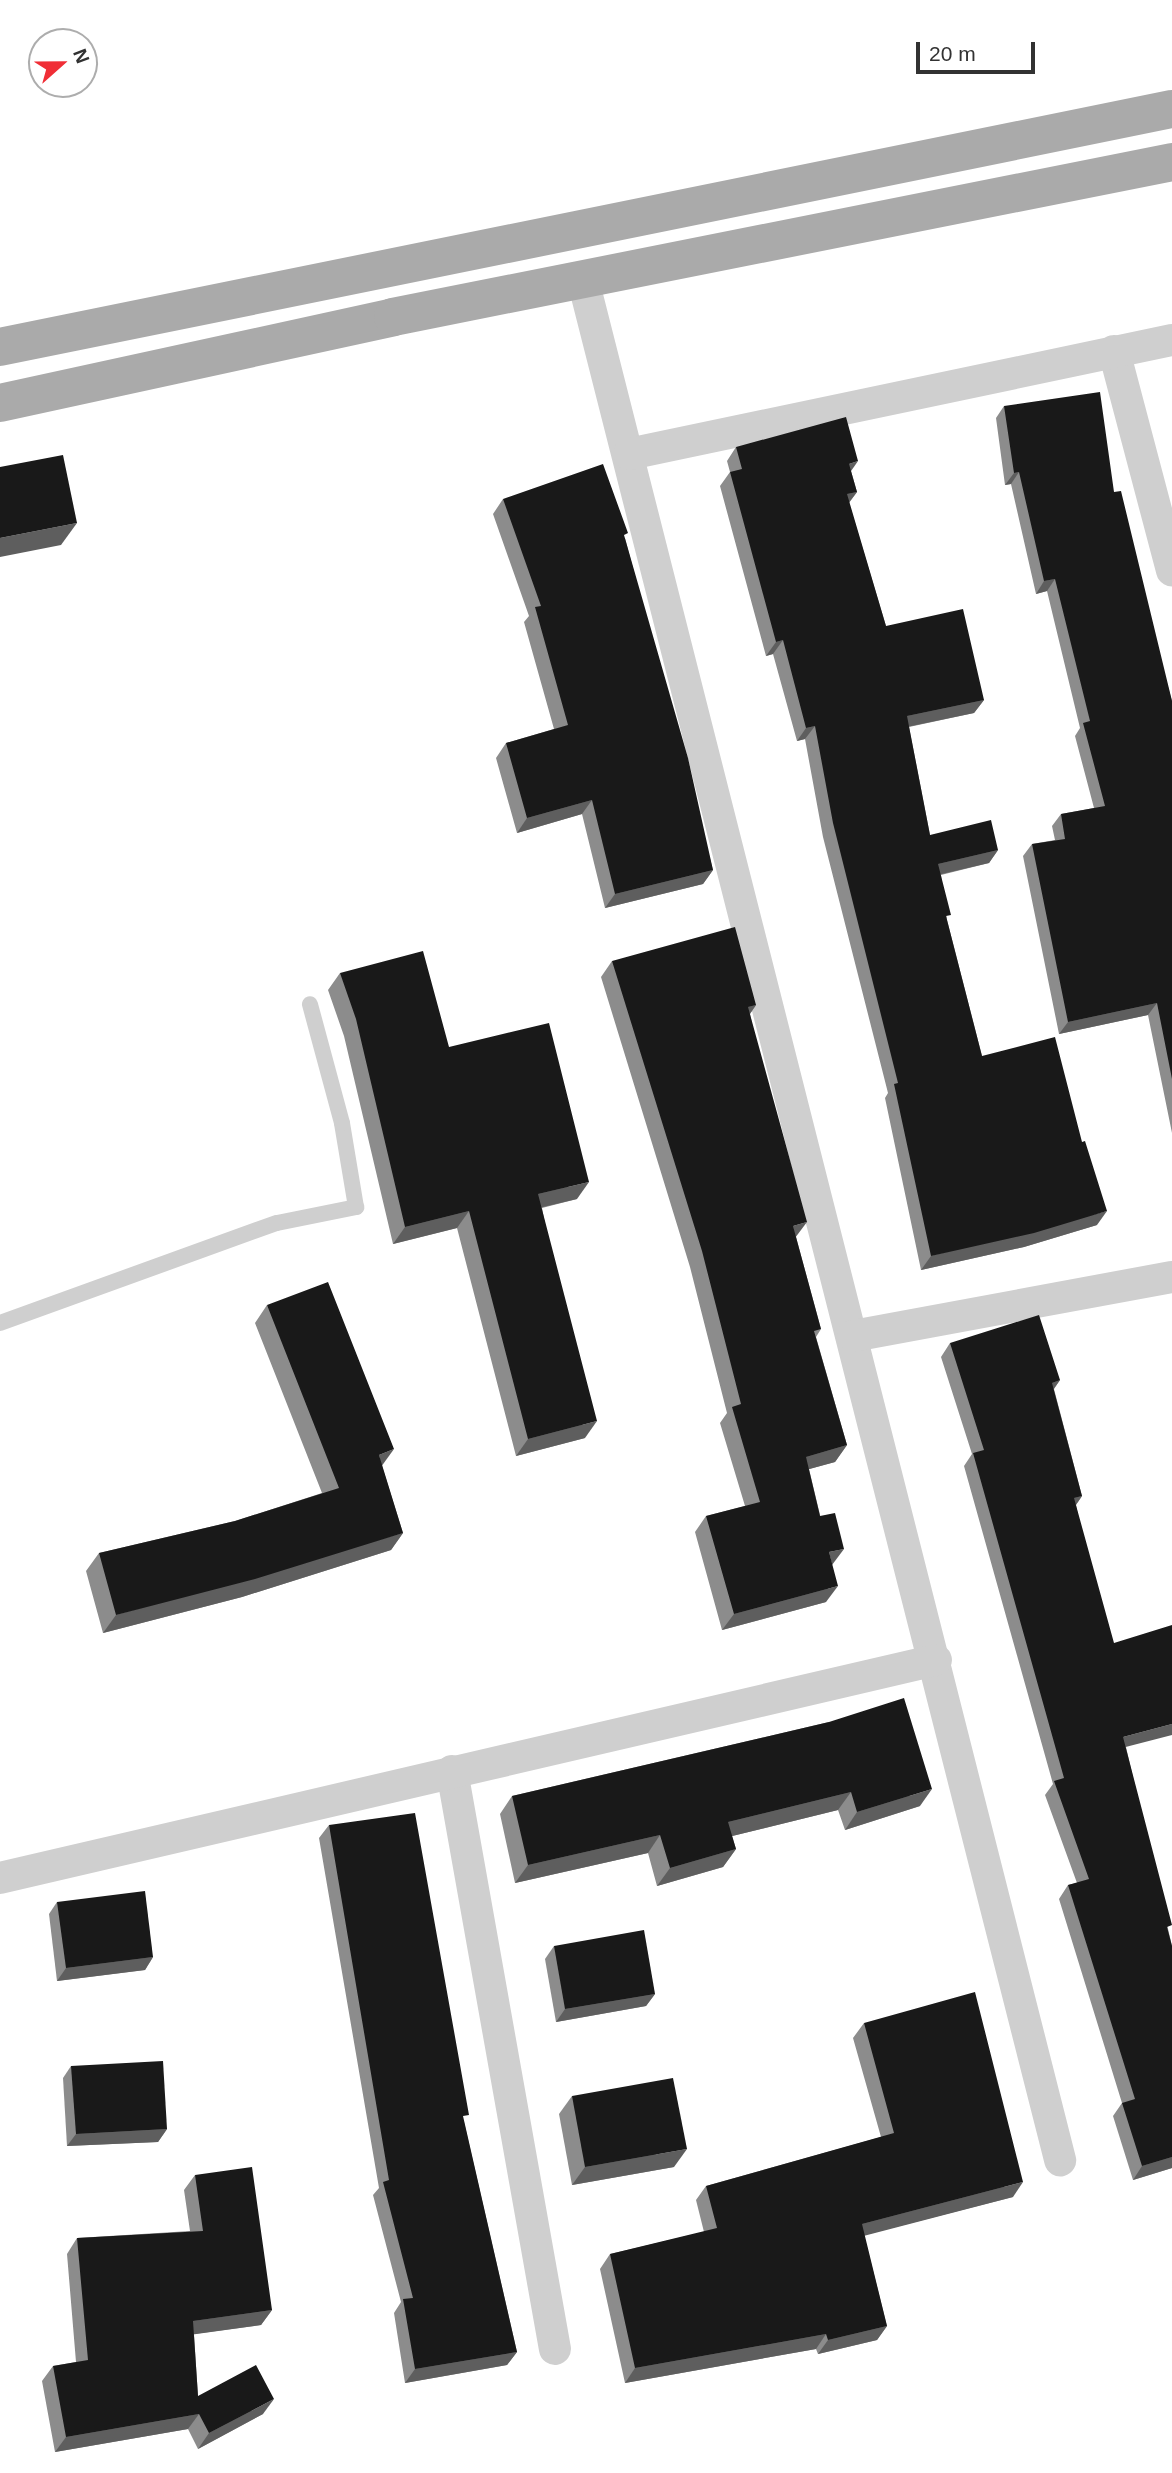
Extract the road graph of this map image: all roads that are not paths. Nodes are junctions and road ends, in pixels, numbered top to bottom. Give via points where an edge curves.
1 (1172, 109) edge
2 (1172, 162) edge
3 (583, 279) junction
4 (1172, 340) edge
5 (0, 347) edge
6 (1114, 351) junction
7 (0, 403) edge
8 (629, 454) junction
9 (1172, 570) edge
10 (310, 1004) dead end
11 (1172, 1277) edge
12 (0, 1323) edge
13 (853, 1336) junction
14 (936, 1660) junction
15 (452, 1771) junction
16 (0, 1878) edge
17 (1060, 2160) dead end
18 (555, 2349) dead end

1 - 5 main road
2 - 3 main road
3 - 7 main road
3 - 8 street
4 - 6 street
6 - 8 street
6 - 9 street
8 - 13 street
10 - 12 lane via 342,1123 356,1207 277,1223
11 - 13 street
13 - 14 street
14 - 15 street
14 - 17 street
15 - 16 street
15 - 18 street

